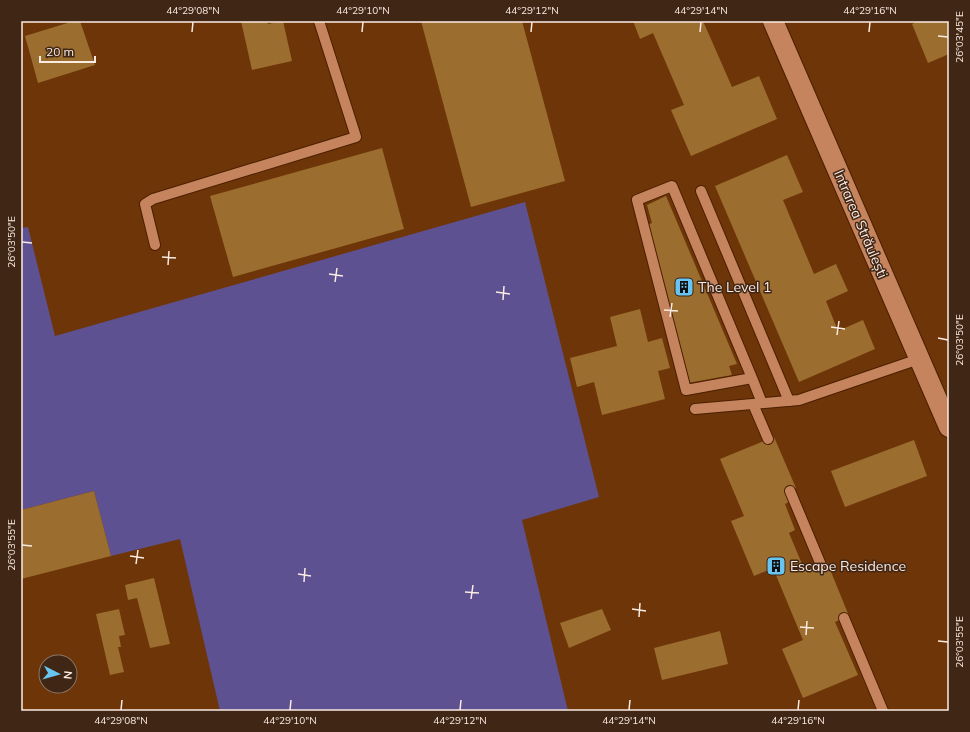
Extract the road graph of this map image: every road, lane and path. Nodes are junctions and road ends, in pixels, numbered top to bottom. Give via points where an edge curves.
1 (319, 21) edge
2 (773, 21) edge
3 (701, 191) dead end
4 (155, 245) dead end
5 (919, 359) junction
6 (752, 378) junction
7 (789, 401) junction
8 (758, 404) junction
9 (695, 409) dead end
10 (949, 427) edge
11 (768, 439) dead end
12 (790, 491) dead end
13 (821, 565) dead end
14 (844, 618) dead end
15 (883, 711) edge

1 - 4 lane via 356,137 154,199 145,204
2 - 5 street, Intrarea Străulești
3 - 7 lane
5 - 7 lane via 799,400
5 - 10 street, Intrarea Străulești
6 - 6 lane via 672,186 637,200 686,390
6 - 8 lane
7 - 8 lane
8 - 9 lane
8 - 11 lane
12 - 13 lane
14 - 15 lane

